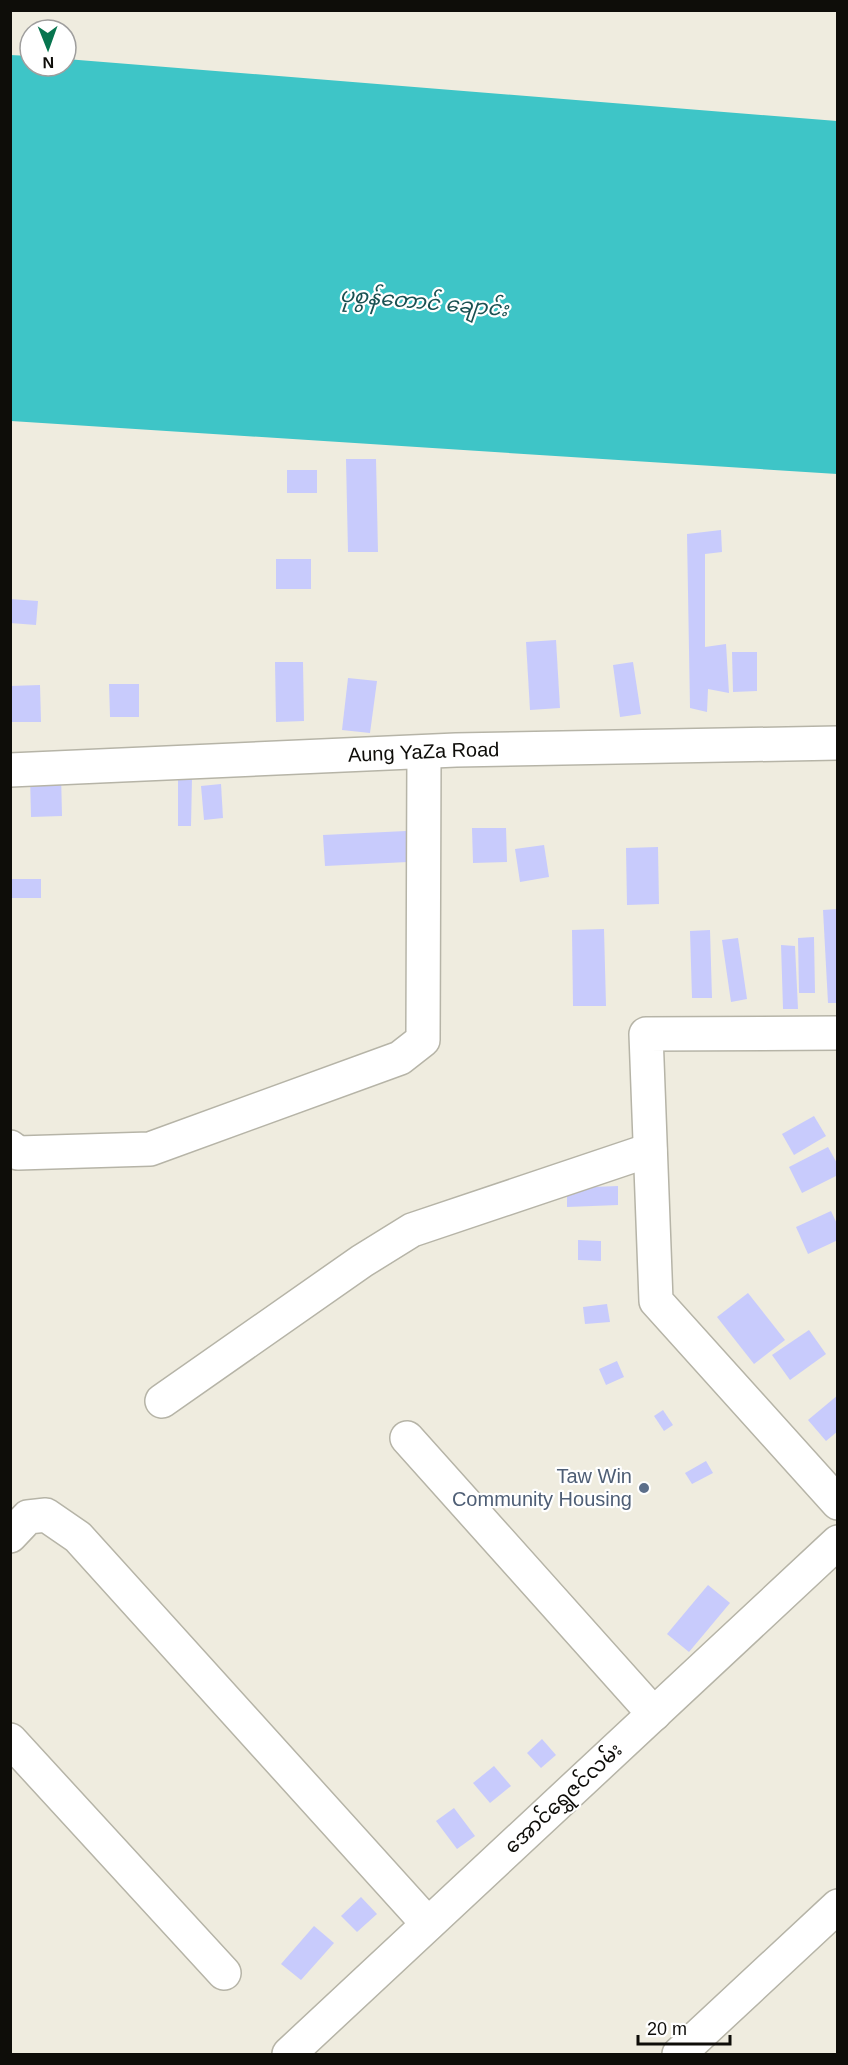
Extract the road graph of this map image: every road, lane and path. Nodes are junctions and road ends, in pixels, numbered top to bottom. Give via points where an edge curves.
1 (837, 743) edge
2 (424, 752) junction
3 (10, 770) edge
4 (837, 1033) edge
5 (10, 1147) edge
6 (650, 1150) junction
7 (162, 1401) dead end
8 (407, 1438) dead end
9 (837, 1503) edge
10 (10, 1536) edge
11 (837, 1542) edge
12 (654, 1714) junction
13 (10, 1740) edge
14 (837, 1906) edge
15 (429, 1924) junction
16 (224, 1973) dead end
17 (303, 2050) edge
18 (679, 2055) edge

1 - 2 street, Aung YaZa Road
2 - 3 street, Aung YaZa Road
2 - 5 street via 423,1040 400,1058 150,1149 18,1153
4 - 6 street via 646,1034
6 - 7 street via 411,1230
6 - 9 street via 656,1300
8 - 12 street
10 - 15 street via 28,1517 46,1515 78,1537
11 - 12 street, အောင်ရွှေဇင်လမ်း
12 - 15 street, အောင်ရွှေဇင်လမ်း
13 - 16 street
14 - 18 street
15 - 17 street, အောင်ရွှေဇင်လမ်း

